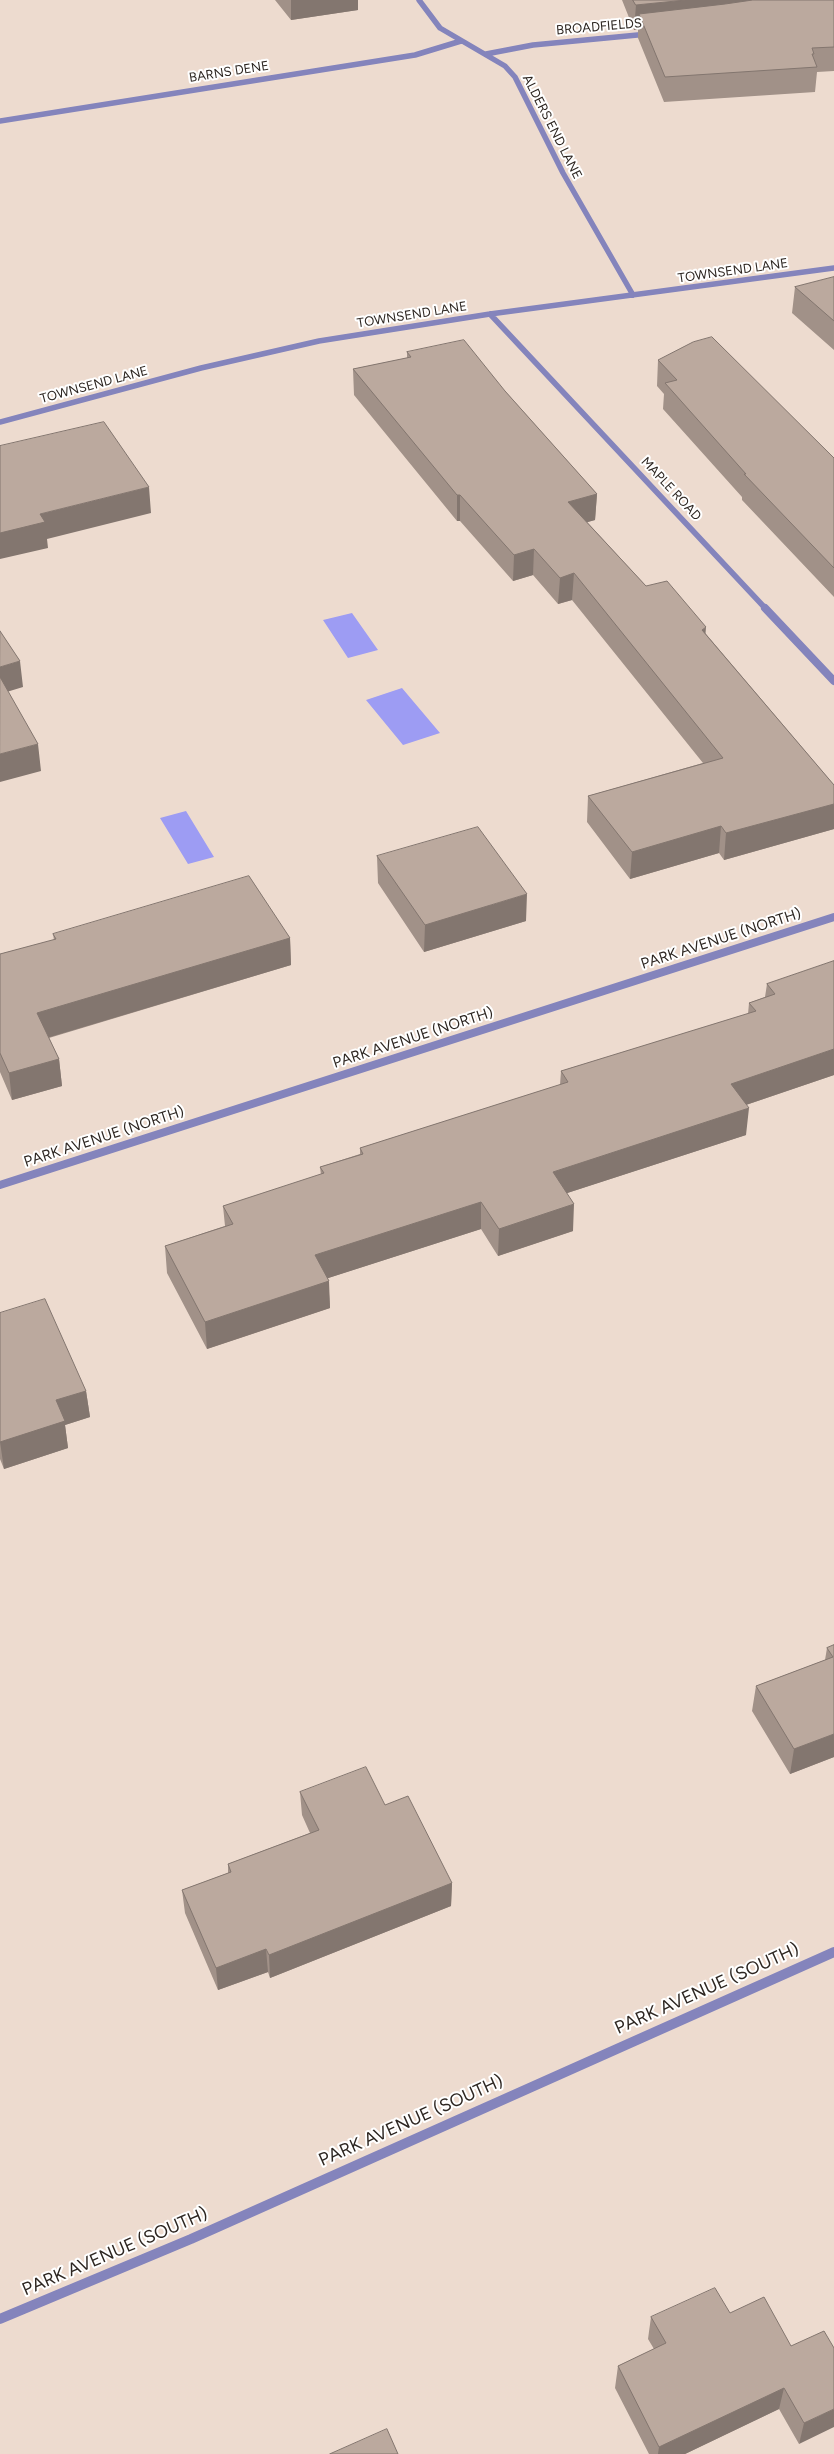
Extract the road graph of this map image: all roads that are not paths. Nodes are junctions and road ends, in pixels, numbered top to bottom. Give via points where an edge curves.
1 (419, 0) edge
2 (654, 33) edge
3 (461, 41) junction
4 (486, 54) junction
5 (0, 121) edge
6 (834, 268) edge
7 (633, 295) junction
8 (490, 314) junction
9 (0, 422) edge
10 (834, 681) edge
11 (834, 917) edge
12 (0, 1185) edge
13 (834, 1952) edge
14 (0, 2319) edge

1 - 3 street, ALDERS END LANE via 440,28
2 - 4 street, BROADFIELDS via 533,45
3 - 4 street, ALDERS END LANE
3 - 5 street, BARNS DENE via 415,55
4 - 7 street, ALDERS END LANE via 505,66 515,77 563,173
6 - 7 street, TOWNSEND LANE
7 - 8 street, TOWNSEND LANE
8 - 9 street, TOWNSEND LANE via 319,341 201,368
8 - 10 street, MAPLE ROAD
11 - 12 street, PARK AVENUE (NORTH)
13 - 14 street, PARK AVENUE (SOUTH) via 198,2235

